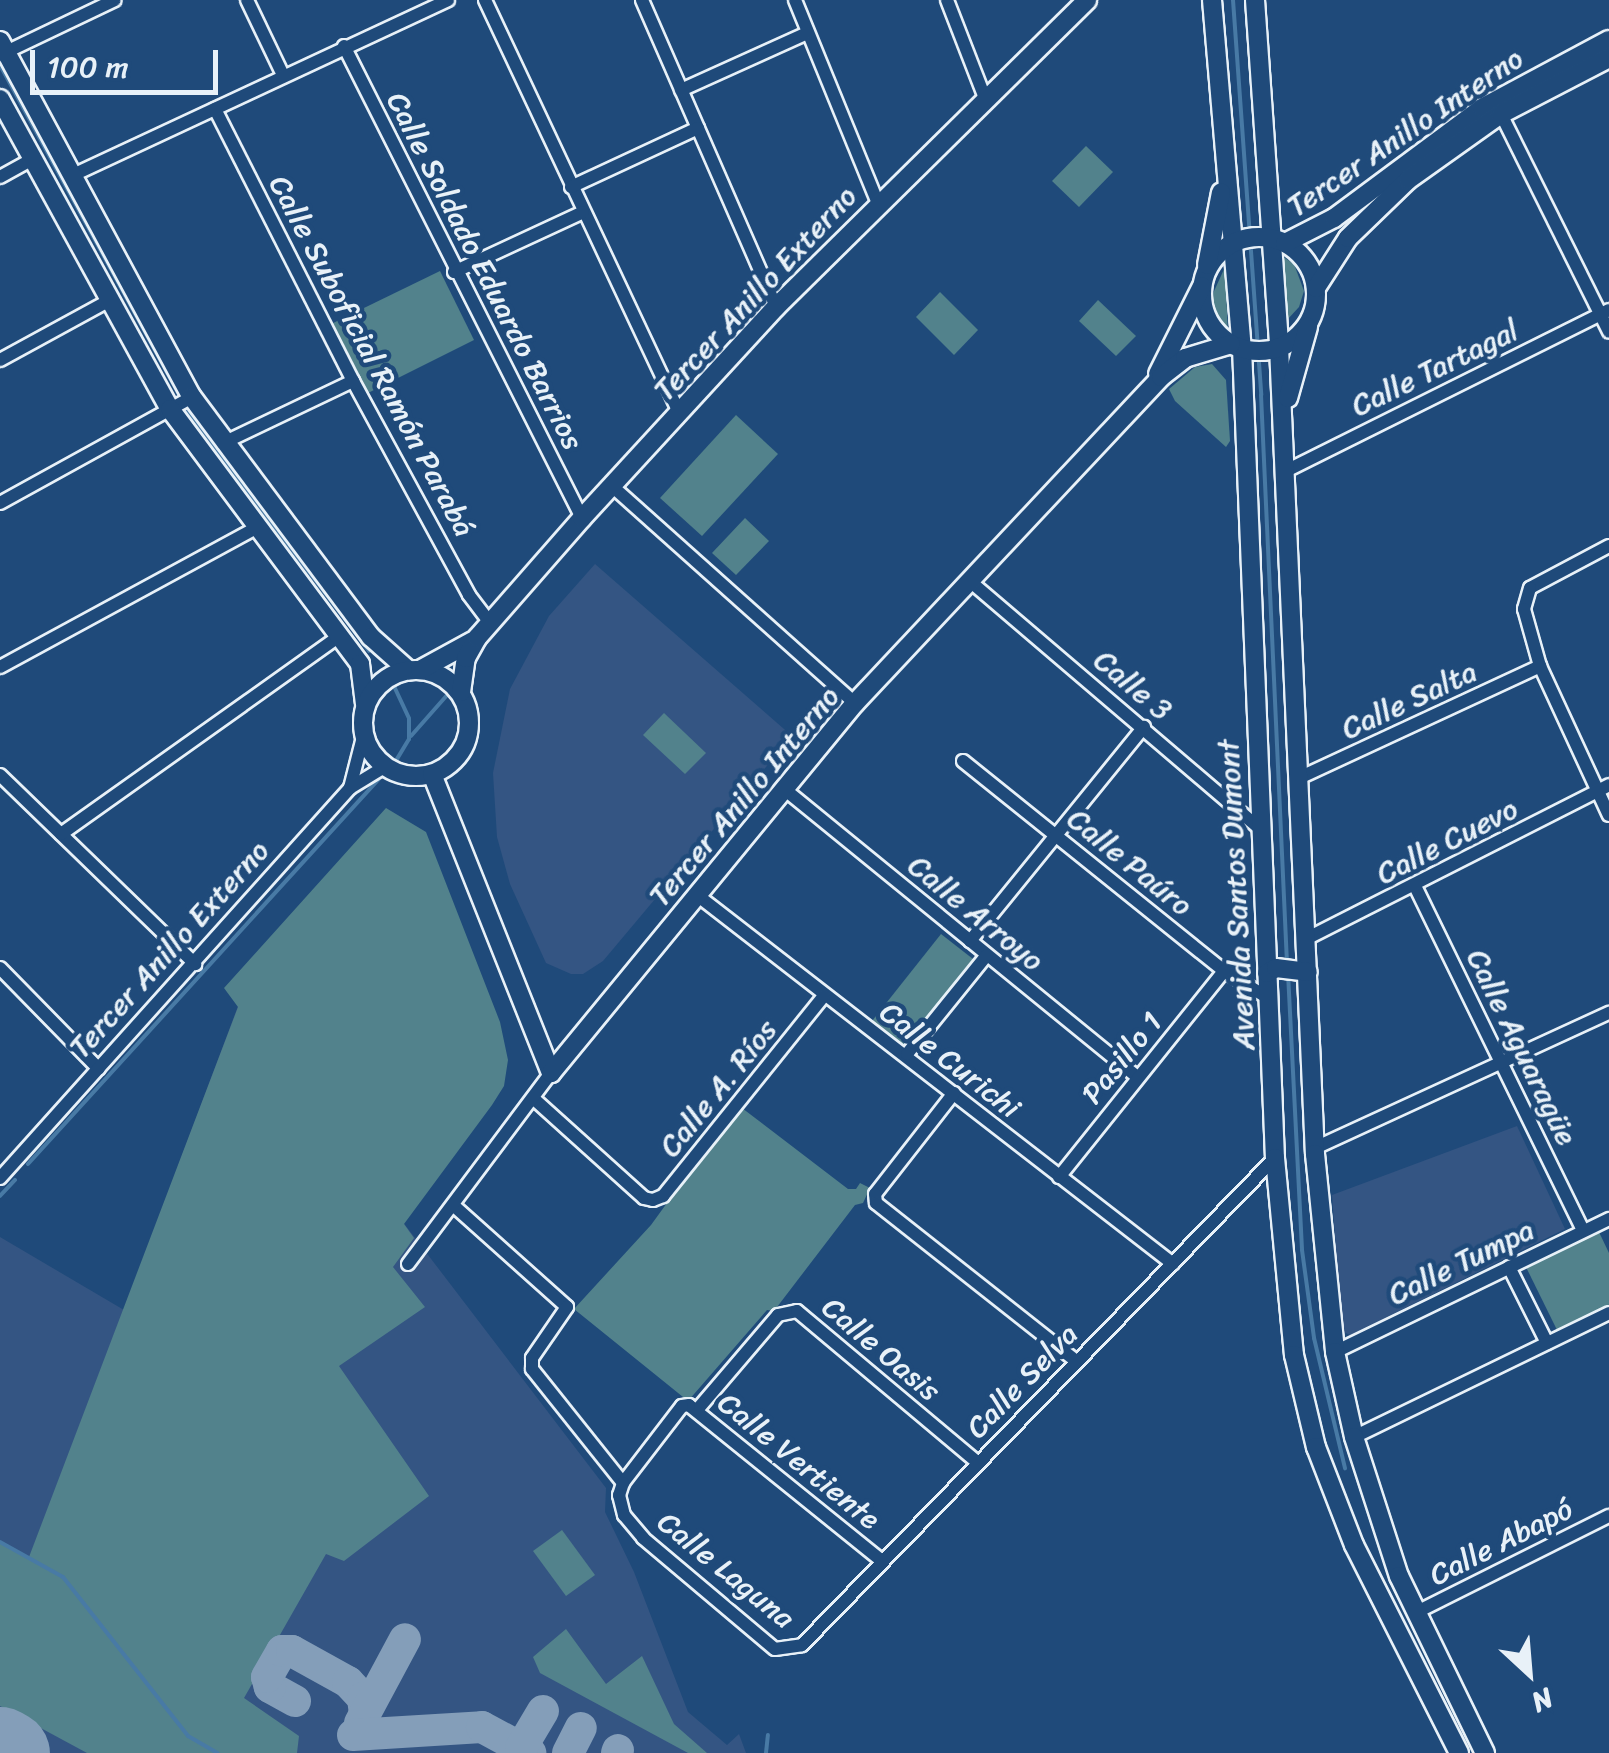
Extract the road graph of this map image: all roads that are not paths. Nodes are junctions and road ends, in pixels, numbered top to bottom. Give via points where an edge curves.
1 (115, 0) edge
2 (247, 0) edge
3 (448, 0) edge
4 (484, 0) edge
5 (642, 0) edge
6 (795, 0) edge
7 (946, 0) edge
8 (1087, 0) edge
9 (1255, 0) edge
10 (1210, 4) edge
11 (807, 33) junction
12 (1609, 40) edge
13 (344, 46) junction
14 (2, 51) edge
15 (1576, 56) junction
16 (1609, 58) edge
17 (283, 75) junction
18 (1525, 82) junction
19 (1549, 89) junction
20 (681, 90) junction
21 (985, 98) junction
22 (0, 99) edge
23 (215, 109) junction
24 (1501, 114) junction
25 (698, 128) junction
26 (33, 159) junction
27 (1226, 162) junction
28 (1400, 165) junction
29 (0, 176) edge
30 (71, 176) junction
31 (570, 187) junction
32 (878, 203) junction
33 (583, 212) junction
34 (1362, 223) junction
35 (1273, 239) junction
36 (1235, 242) junction
37 (454, 272) junction
38 (1203, 280) junction
39 (1316, 288) junction
40 (110, 300) junction
41 (776, 307) junction
42 (1605, 312) edge
43 (1312, 315) junction
44 (1609, 332) edge
45 (1241, 347) junction
46 (1274, 348) junction
47 (0, 360) edge
48 (353, 381) junction
49 (1152, 388) junction
50 (182, 402) junction
51 (679, 413) junction
52 (1282, 428) junction
53 (222, 442) junction
54 (1284, 472) junction
55 (612, 486) junction
56 (0, 503) edge
57 (582, 518) junction
58 (256, 528) junction
59 (1609, 546) edge
60 (971, 582) junction
61 (484, 631) junction
62 (341, 635) junction
63 (1540, 666) junction
64 (0, 667) edge
65 (414, 670) junction
66 (461, 692) junction
67 (855, 703) junction
68 (365, 704) junction
69 (1144, 727) junction
70 (364, 733) junction
71 (963, 761) dead end
72 (386, 766) junction
73 (432, 774) junction
74 (0, 775) edge
75 (1299, 778) junction
76 (350, 788) junction
77 (783, 788) junction
78 (1604, 788) edge
79 (1609, 815) edge
80 (1261, 830) junction
81 (61, 834) junction
82 (1055, 834) junction
83 (1415, 886) junction
84 (697, 894) junction
85 (1306, 939) junction
86 (970, 941) junction
87 (987, 955) junction
88 (194, 964) junction
89 (0, 968) edge
90 (1272, 970) junction
91 (1302, 970) junction
92 (1224, 971) junction
93 (824, 996) junction
94 (1268, 998) junction
95 (1609, 1013) edge
96 (906, 1054) junction
97 (1502, 1062) junction
98 (99, 1069) junction
99 (551, 1073) junction
100 (1137, 1078) junction
101 (954, 1093) junction
102 (532, 1098) junction
103 (1315, 1148) junction
104 (1276, 1158) junction
105 (1059, 1177) junction
106 (0, 1178) edge
107 (453, 1205) junction
108 (1609, 1218) edge
109 (1583, 1230) junction
110 (408, 1264) dead end
111 (1173, 1264) junction
112 (1509, 1266) junction
113 (1609, 1313) edge
114 (1548, 1343) junction
115 (1335, 1352) junction
116 (1076, 1360) junction
117 (697, 1410) junction
118 (1354, 1437) junction
119 (978, 1463) junction
120 (1326, 1478) junction
121 (623, 1483) junction
122 (1376, 1513) junction
123 (1609, 1516) edge
124 (1354, 1545) junction
125 (882, 1562) junction
126 (1399, 1576) junction
127 (1415, 1612) junction
128 (807, 1640) joint
129 (1459, 1753) edge
130 (1485, 1753) edge

1 - 14 street
2 - 17 street
3 - 13 street
4 - 31 street
5 - 20 street
6 - 11 street
7 - 21 street
8 - 21 main road, Tercer Anillo Externo
9 - 35 main road
10 - 27 main road, Avenida Santos Dumont
11 - 20 street
11 - 32 street
12 - 15 main road, Tercer Anillo Interno
13 - 17 street
13 - 37 street, Calle Soldado Eduardo Barrios
14 - 30 main road
15 - 18 main road, Tercer Anillo Interno
15 - 19 main road via 1548,76
16 - 19 main road, Tercer Anillo Interno
17 - 23 street
18 - 24 main road via 1528,94
18 - 28 main road, Tercer Anillo Interno
19 - 24 main road, Tercer Anillo Interno
20 - 25 street
21 - 32 main road, Tercer Anillo Externo
22 - 26 main road
23 - 30 street
23 - 48 street, Calle Suboficial Ramón Parabá
24 - 34 main road, Tercer Anillo Interno via 1408,180
24 - 42 street
25 - 31 street
25 - 41 street
26 - 29 street
26 - 40 main road
27 - 36 main road, Avenida Santos Dumont
27 - 38 main road
28 - 34 main road via 1352,212
28 - 35 main road, Tercer Anillo Interno via 1334,218
30 - 50 main road
31 - 33 street
32 - 41 main road, Tercer Anillo Externo
33 - 37 street
33 - 51 street
34 - 39 main road, Tercer Anillo Interno
35 - 36 main road, Tercer Anillo Interno
35 - 39 main road via 1306,261
35 - 46 main road
36 - 38 main road via 1217,254
36 - 45 main road, Avenida Santos Dumont
37 - 57 street, Calle Soldado Eduardo Barrios
38 - 45 main road via 1207,319
38 - 49 main road, Tercer Anillo Interno
39 - 43 main road
40 - 47 street
40 - 50 main road
41 - 51 main road, Tercer Anillo Externo
42 - 44 street
42 - 54 street, Calle Tartagal
43 - 46 main road
43 - 52 main road
45 - 46 main road, Tercer Anillo Interno
45 - 49 main road, Tercer Anillo Interno via 1186,358
45 - 80 main road, Avenida Santos Dumont
46 - 52 main road
48 - 53 street
48 - 61 street, Calle Suboficial Ramón Parabá
49 - 60 main road, Tercer Anillo Interno
50 - 53 main road
50 - 56 street
50 - 58 main road
51 - 55 main road, Tercer Anillo Externo
52 - 54 main road
53 - 65 main road via 371,637
54 - 75 main road
55 - 57 main road, Tercer Anillo Externo
55 - 67 street
57 - 61 main road, Tercer Anillo Externo
58 - 62 main road
58 - 64 street
59 - 63 street via 1537,583 1525,597
60 - 67 main road, Tercer Anillo Interno
60 - 69 street, Calle 3
61 - 65 main road, Tercer Anillo Externo
61 - 66 main road, Tercer Anillo Externo via 466,658
62 - 68 main road via 360,664
62 - 81 street
63 - 75 street, Calle Salta
63 - 78 street
65 - 66 main road via 450,681
65 - 68 main road via 382,682
66 - 73 main road via 467,740 459,755
67 - 77 main road, Tercer Anillo Interno
68 - 70 main road
69 - 80 street, Calle 3
69 - 82 street
70 - 72 main road
70 - 76 street
71 - 82 street, Calle Paúro
72 - 73 main road via 408,775
72 - 76 street, Tercer Anillo Externo
73 - 99 main road
74 - 81 street
75 - 85 main road
76 - 88 street, Tercer Anillo Externo
77 - 84 main road, Tercer Anillo Interno
77 - 86 street, Calle Arroyo
78 - 79 street
78 - 83 street, Calle Cuevo
80 - 90 main road, Avenida Santos Dumont
81 - 88 street
82 - 86 street
82 - 92 street, Calle Paúro
83 - 85 street, Calle Cuevo
83 - 97 street, Calle Aguaragüe
84 - 93 street, Calle Curichi
84 - 99 main road, Tercer Anillo Interno
85 - 91 main road
86 - 87 street, Calle Arroyo
87 - 96 street
87 - 100 street, Calle Arroyo
88 - 98 street, Tercer Anillo Externo
89 - 98 street
90 - 91 main road
90 - 94 main road, Avenida Santos Dumont
91 - 103 main road
92 - 94 street, Calle Paúro
92 - 100 street, Pasillo 1
93 - 96 street, Calle Curichi
93 - 102 street, Calle A. Ríos via 662,1196 644,1198
94 - 104 main road, Avenida Santos Dumont
95 - 97 street
96 - 101 street, Calle Curichi
97 - 103 street
97 - 109 street, Calle Aguaragüe
98 - 106 street, Tercer Anillo Externo
99 - 102 street, Tercer Anillo Interno
100 - 105 street, Pasillo 1
101 - 105 street, Calle Curichi
101 - 116 street via 875,1194 882,1210
102 - 107 street, Tercer Anillo Interno
103 - 115 main road
104 - 111 street, Calle Selva
104 - 120 main road, Avenida Santos Dumont via 1294,1354
105 - 111 street, Calle Curichi
107 - 110 street, Tercer Anillo Interno
107 - 121 street, Calle Laguna via 563,1302 566,1313 532,1358 532,1369
108 - 109 street, Calle Tumpa
109 - 112 street, Calle Tumpa
111 - 116 street, Calle Selva
112 - 114 street
112 - 115 street, Calle Tumpa
113 - 114 street
114 - 118 street
115 - 118 main road
116 - 119 street, Calle Selva
117 - 119 street, Calle Oasis via 778,1315 797,1312
117 - 121 street, Calle Vertiente via 682,1406
117 - 125 street, Calle Vertiente
118 - 122 main road
119 - 125 street, Calle Selva
120 - 122 main road via 1338,1487 1350,1520 1369,1522
120 - 124 main road, Avenida Santos Dumont
121 - 128 street, Calle Laguna via 624,1515 655,1549 775,1650
122 - 126 main road
123 - 127 street, Calle Abapó
124 - 126 main road via 1366,1537 1378,1542
124 - 129 main road, Avenida Santos Dumont
125 - 128 street, Calle Selva
126 - 127 main road
127 - 130 main road

